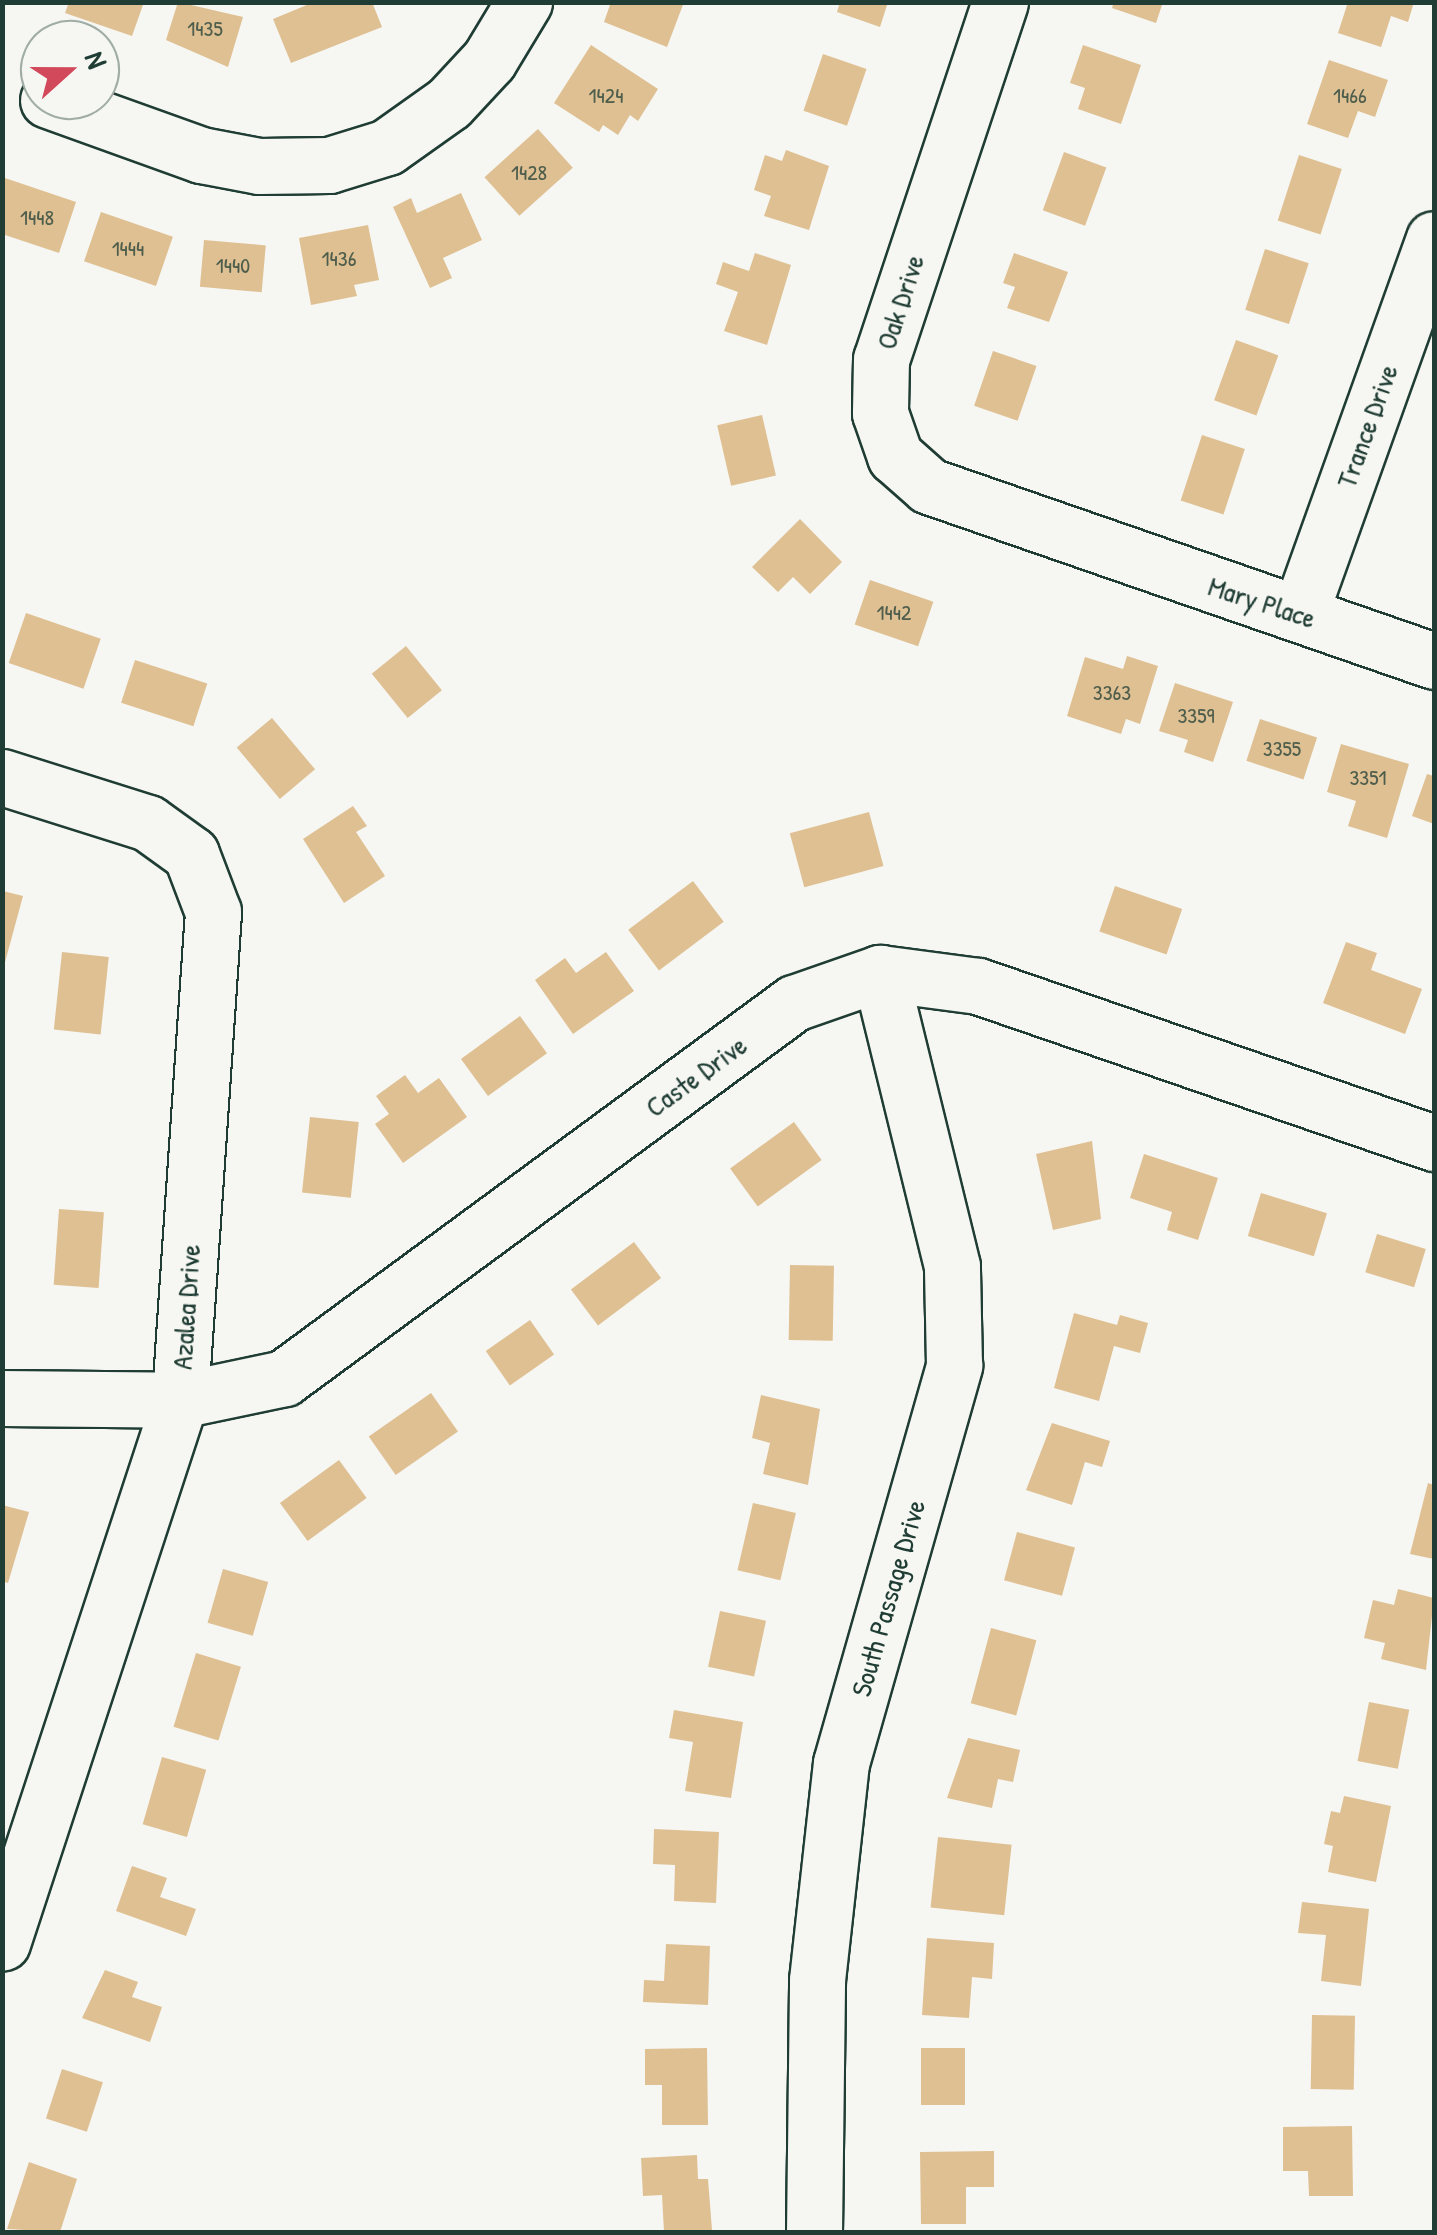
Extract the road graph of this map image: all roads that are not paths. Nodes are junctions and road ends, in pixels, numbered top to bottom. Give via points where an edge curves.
1 (524, 2) edge
2 (1000, 2) edge
3 (103, 120) edge
4 (1434, 239) edge
5 (1089, 546) joint
6 (1300, 613) junction
7 (1434, 661) edge
8 (2, 776) edge
9 (880, 973) junction
10 (1434, 1143) edge
11 (2, 1398) edge
12 (180, 1400) junction
13 (2, 1943) edge
14 (814, 2232) edge

1 - 3 street via 489,60 449,102 387,147 328,165 259,166 200,155
2 - 5 street, Oak Drive via 881,359 880,413 894,456 930,486
4 - 6 street, Trance Drive
5 - 6 street, Mary Place
6 - 7 street, Mary Place
8 - 12 street, Azalea Drive via 148,823 191,854 213,912
9 - 10 street, Caste Drive via 978,986
9 - 12 street, Caste Drive via 794,1004 284,1378
9 - 14 street, South Passage Drive via 952,1266 954,1365 842,1763 817,1980
11 - 12 street, Caste Drive
12 - 13 street, Azalea Drive

